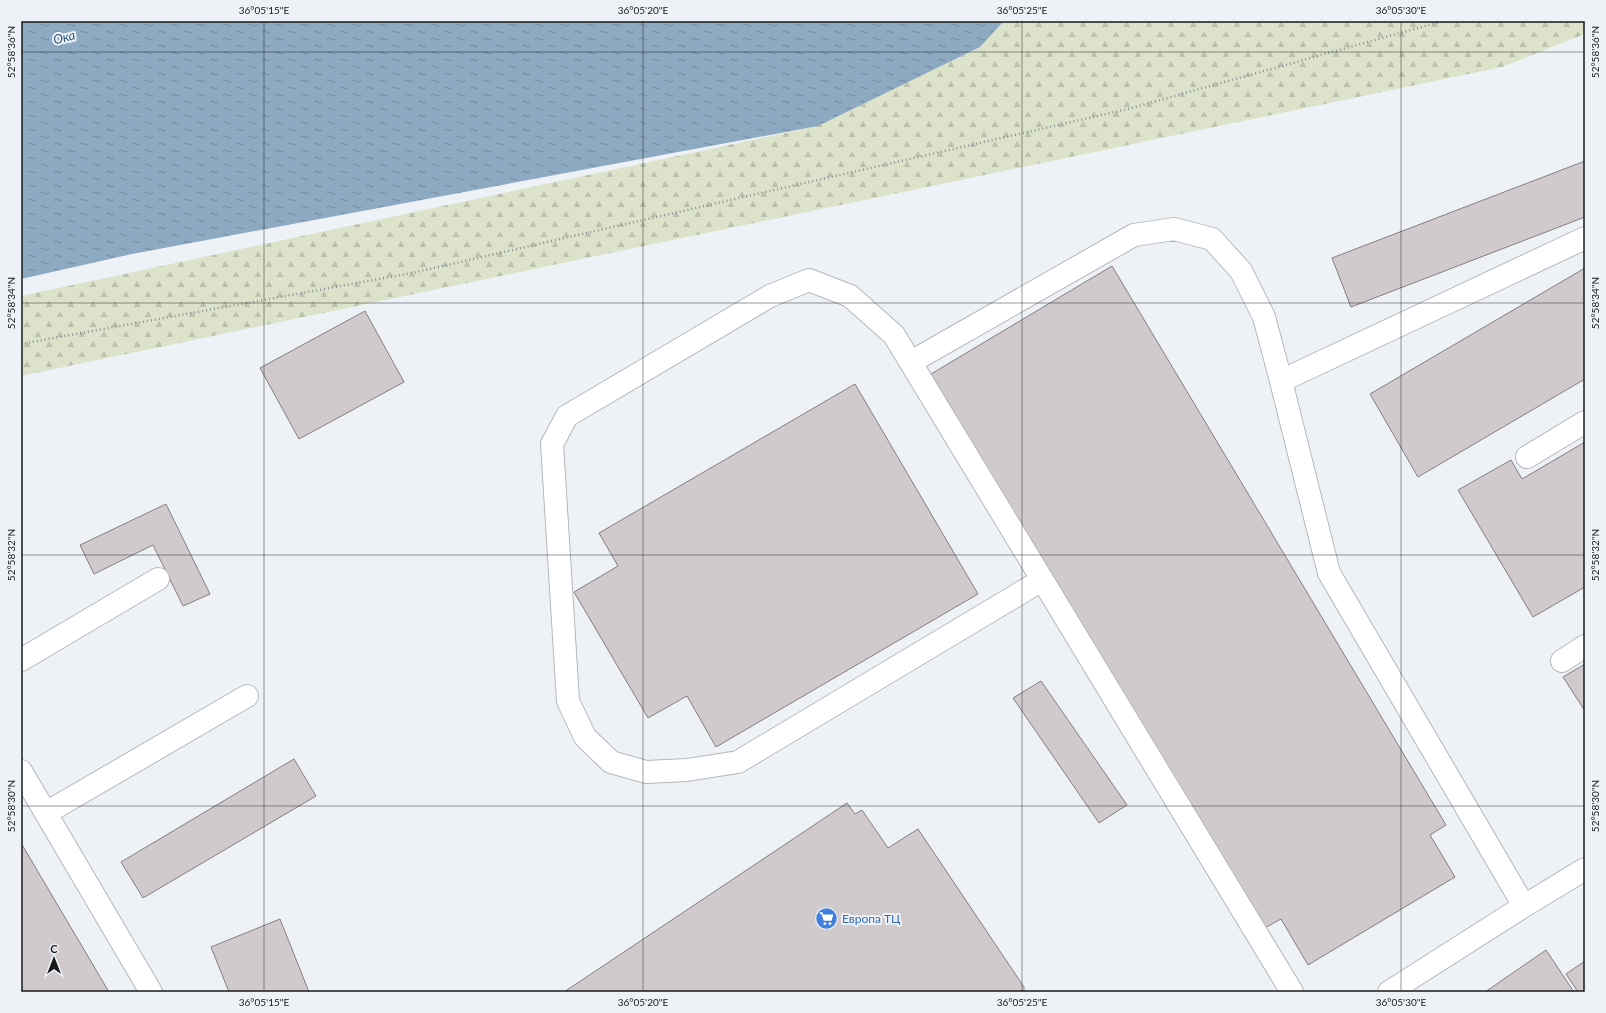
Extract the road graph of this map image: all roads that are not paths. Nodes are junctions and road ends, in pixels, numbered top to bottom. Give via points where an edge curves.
1 (1585, 238) edge
2 (910, 362) junction
3 (1281, 381) junction
4 (1585, 422) edge
5 (1527, 457) dead end
6 (158, 579) dead end
7 (1042, 580) junction
8 (1585, 646) edge
9 (21, 660) edge
10 (1562, 661) dead end
11 (247, 696) dead end
12 (21, 771) edge
13 (46, 813) junction
14 (1585, 869) edge
15 (1524, 906) junction
16 (151, 992) edge
17 (1292, 992) edge
18 (1389, 992) edge

1 - 3 lane
2 - 3 lane via 1134,235 1174,229 1212,239 1241,271 1264,317
2 - 7 lane
2 - 7 lane via 894,335 850,296 809,280 770,296 567,416 552,444 568,701 585,737 611,762 646,772 687,770 738,762
3 - 15 lane via 1329,573
4 - 5 lane
6 - 9 lane
7 - 17 lane
8 - 10 lane
11 - 13 lane
12 - 13 lane
13 - 16 lane
14 - 15 lane
15 - 18 lane

